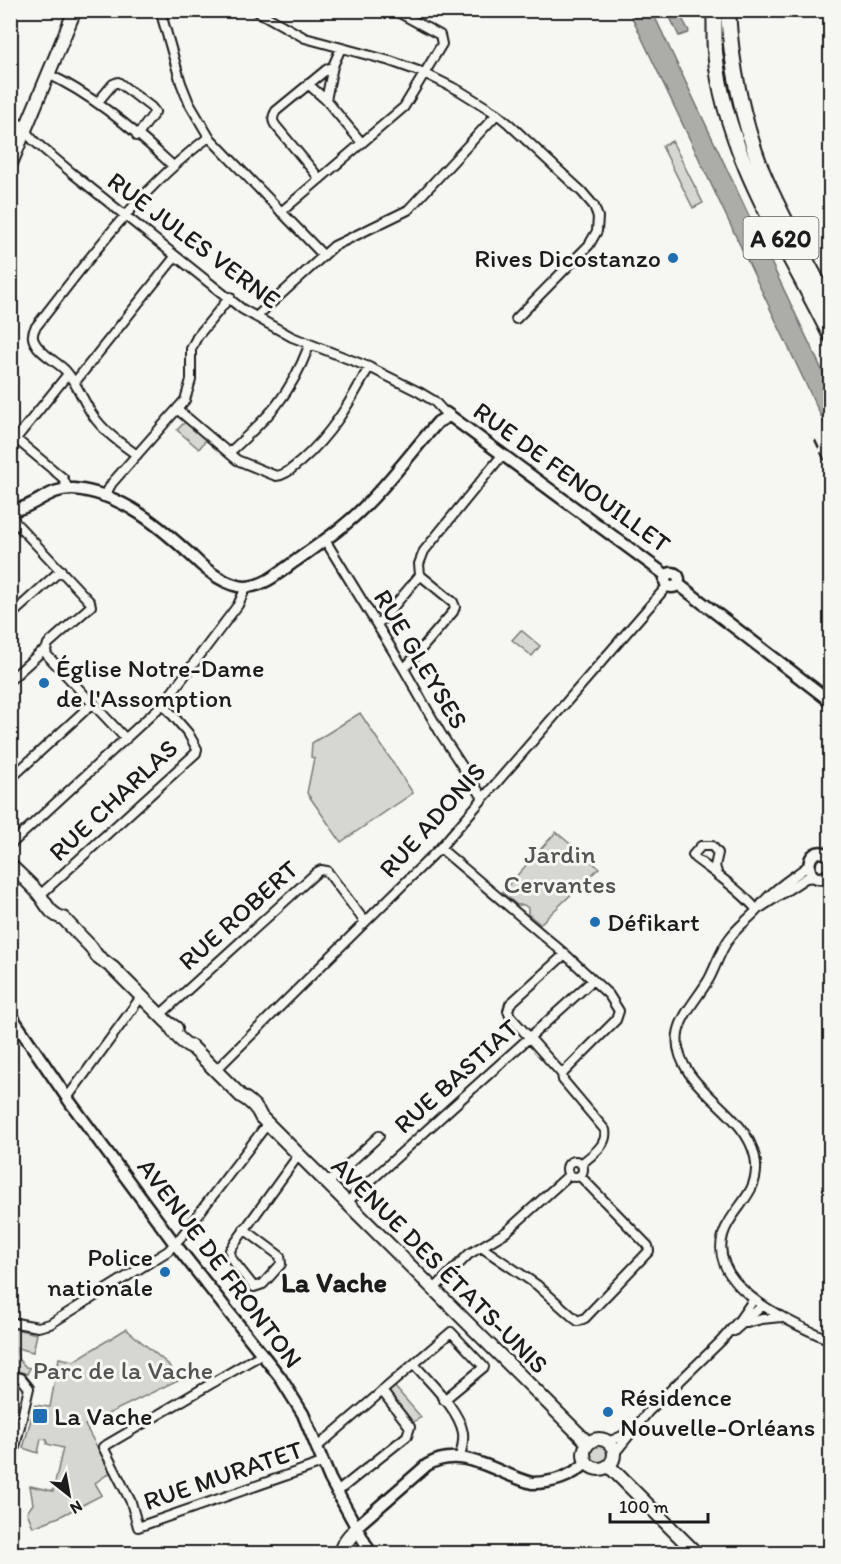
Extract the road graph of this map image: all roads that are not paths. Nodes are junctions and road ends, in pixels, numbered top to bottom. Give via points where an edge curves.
1 (75, 10) edge
2 (160, 10) edge
3 (255, 10) edge
4 (394, 10) edge
5 (707, 10) edge
6 (714, 10) edge
7 (728, 10) edge
8 (736, 10) edge
9 (730, 37) junction
10 (341, 48) junction
11 (715, 52) junction
12 (333, 66) junction
13 (424, 73) junction
14 (48, 74) junction
15 (309, 84) junction
16 (326, 100) junction
17 (97, 103) junction
18 (10, 114) edge
19 (497, 114) junction
20 (25, 131) junction
21 (137, 136) junction
22 (209, 137) junction
23 (362, 143) junction
24 (10, 166) edge
25 (173, 166) junction
26 (321, 178) junction
27 (281, 212) junction
28 (125, 215) junction
29 (323, 255) junction
30 (175, 257) junction
31 (230, 297) junction
32 (831, 305) edge
33 (256, 317) junction
34 (516, 319) dead end
35 (831, 335) edge
36 (309, 346) junction
37 (369, 367) junction
38 (68, 374) junction
39 (75, 382) junction
40 (177, 409) junction
41 (446, 416) junction
42 (13, 442) edge
43 (229, 453) junction
44 (503, 454) junction
45 (137, 455) junction
46 (68, 489) junction
47 (104, 497) junction
48 (11, 510) edge
49 (325, 540) junction
50 (61, 570) junction
51 (420, 575) junction
52 (671, 582) junction
53 (246, 587) junction
54 (10, 616) edge
55 (377, 624) junction
56 (46, 650) junction
57 (404, 669) junction
58 (10, 680) edge
59 (831, 701) edge
60 (93, 703) junction
61 (163, 704) junction
62 (126, 739) junction
63 (10, 779) edge
64 (483, 798) junction
65 (10, 845) edge
66 (440, 849) junction
67 (829, 851) edge
68 (10, 865) edge
69 (809, 866) junction
70 (831, 874) edge
71 (718, 876) dead end
72 (816, 877) junction
73 (40, 895) junction
74 (758, 909) junction
75 (365, 922) junction
76 (565, 954) junction
77 (593, 980) junction
78 (141, 997) junction
79 (10, 1014) edge
80 (160, 1016) junction
81 (530, 1038) junction
82 (215, 1071) junction
83 (562, 1074) junction
84 (67, 1098) junction
85 (264, 1120) junction
86 (379, 1136) dead end
87 (299, 1155) junction
88 (581, 1164) junction
89 (569, 1175) junction
90 (580, 1176) junction
91 (327, 1184) junction
92 (346, 1203) junction
93 (244, 1229) junction
94 (175, 1244) junction
95 (481, 1246) junction
96 (433, 1290) junction
97 (754, 1299) junction
98 (762, 1306) junction
99 (781, 1317) junction
100 (10, 1322) edge
101 (741, 1326) junction
102 (831, 1340) edge
103 (721, 1341) junction
104 (262, 1354) junction
105 (414, 1364) junction
106 (10, 1376) edge
107 (382, 1391) junction
108 (444, 1400) junction
109 (641, 1420) junction
110 (608, 1442) junction
111 (588, 1443) junction
112 (316, 1448) junction
113 (10, 1455) edge
114 (460, 1457) junction
115 (612, 1460) junction
116 (322, 1463) junction
117 (586, 1463) junction
118 (337, 1492) junction
119 (356, 1527) junction
120 (340, 1554) edge
121 (371, 1554) edge
122 (697, 1554) edge

1 - 14 main road
2 - 22 street via 181,83
3 - 10 street via 305,38
4 - 13 street via 440,35 442,44
5 - 11 highway
6 - 11 highway, A 620
7 - 9 highway, A 620
8 - 9 highway
9 - 32 highway, A 620 via 742,106 762,171
10 - 12 street
10 - 13 street
11 - 35 highway, A 620 via 726,108 741,153
12 - 15 street
12 - 16 street
13 - 19 street
13 - 23 street via 404,106
14 - 17 street
14 - 20 main road
15 - 16 street
15 - 26 street via 276,111 273,122
16 - 23 street
17 - 21 street
17 - 21 street via 118,82 144,101 155,112
18 - 20 street, RUE JULES VERNE
19 - 29 street via 408,210 344,240
19 - 34 street via 582,192 598,217 597,231 589,245
20 - 24 main road
20 - 28 street, RUE JULES VERNE
21 - 25 street
22 - 25 street
22 - 27 street
23 - 26 street
25 - 28 street
26 - 27 street
27 - 29 street
28 - 30 street, RUE JULES VERNE
28 - 38 street via 34,328 34,342
29 - 33 street
30 - 31 street, RUE JULES VERNE
30 - 39 street
31 - 33 street, RUE JULES VERNE
31 - 40 street via 197,337 190,358 190,389
33 - 36 street, RUE JULES VERNE
36 - 37 street, RUE JULES VERNE
36 - 43 street via 299,373 282,400
37 - 41 street, RUE JULES VERNE via 427,396
37 - 43 street via 332,430 289,471 276,476
38 - 39 street
38 - 42 street
39 - 45 street via 98,422
40 - 43 street
40 - 45 street
41 - 44 street, RUE DE FENOUILLET via 456,418
41 - 49 street, RUE DE FENOUILLET via 366,505
42 - 46 street via 63,478
44 - 51 street via 424,550
44 - 52 street, RUE DE FENOUILLET
45 - 47 street
46 - 47 street
46 - 48 street
47 - 53 street via 157,525 220,579
48 - 50 street via 15,522
49 - 53 street, RUE DE FENOUILLET via 264,582
49 - 55 street, RUE GLEYSES
50 - 54 street
50 - 56 street via 90,606
51 - 55 street
51 - 57 street via 455,607
52 - 59 street, RUE DE FENOUILLET
52 - 64 street, RUE ADONIS
53 - 61 street via 238,605
55 - 57 street, RUE GLEYSES
56 - 58 street
56 - 60 street
57 - 64 street, RUE GLEYSES
60 - 62 street
60 - 63 street
61 - 62 street
61 - 73 street, RUE CHARLAS via 188,733 196,753
62 - 65 street
64 - 66 street, RUE ADONIS
66 - 75 street, RUE ADONIS
66 - 76 street
67 - 69 street via 815,854
68 - 73 main road, AVENUE DES ÉTATS-UNIS
69 - 72 street
69 - 74 street via 765,899
70 - 72 street
71 - 74 street
72 - 74 street via 806,878
73 - 78 main road, AVENUE DES ÉTATS-UNIS via 44,904 63,918
74 - 97 street via 729,938 679,1030 681,1059 689,1073 741,1128 755,1155 751,1190 727,1224 722,1247 728,1271
75 - 80 street, RUE ROBERT via 327,871 316,872
75 - 82 street, RUE ADONIS
76 - 77 street
76 - 81 street via 510,1004 510,1016
77 - 81 street, RUE BASTIAT
77 - 83 street via 619,1011 616,1020
78 - 80 main road, AVENUE DES ÉTATS-UNIS
78 - 84 street
79 - 84 street, AVENUE DE FRONTON
80 - 82 main road, AVENUE DES ÉTATS-UNIS
81 - 83 street
81 - 92 street, RUE BASTIAT
82 - 85 main road, AVENUE DES ÉTATS-UNIS
83 - 88 street via 605,1130 603,1145
84 - 94 street, AVENUE DE FRONTON
85 - 87 main road, AVENUE DES ÉTATS-UNIS
85 - 94 street
86 - 91 street
87 - 91 main road, AVENUE DES ÉTATS-UNIS
87 - 93 street
88 - 89 street via 570,1163
88 - 90 street
89 - 90 street
89 - 95 street via 506,1232
90 - 95 street via 649,1251 585,1318 578,1321 537,1285
91 - 92 main road, AVENUE DES ÉTATS-UNIS
92 - 96 main road, AVENUE DES ÉTATS-UNIS
93 - 93 street via 280,1256 281,1264 263,1284 254,1287 231,1258 230,1250
94 - 100 street via 50,1324 38,1327
94 - 104 street, AVENUE DE FRONTON
95 - 96 street
96 - 111 main road, AVENUE DES ÉTATS-UNIS
97 - 98 street
97 - 103 street
98 - 99 street
98 - 101 street
99 - 101 street
99 - 102 street
101 - 103 street
103 - 109 street
104 - 112 street, AVENUE DE FRONTON via 303,1414
104 - 116 street, RUE MURATET via 103,1447 131,1502 138,1527
105 - 107 street
105 - 108 street
105 - 108 street via 451,1332 484,1367
106 - 113 street via 21,1378 29,1388
107 - 112 street
107 - 118 street via 410,1427 407,1436
108 - 114 street via 463,1434
109 - 110 street
109 - 115 street
110 - 111 main road via 595,1439
110 - 115 main road
111 - 117 main road via 583,1455
112 - 116 street, AVENUE DE FRONTON
114 - 117 street via 532,1483 565,1478
114 - 119 street via 441,1458 427,1465
115 - 117 main road via 600,1470
115 - 122 main road
116 - 118 street, AVENUE DE FRONTON
118 - 119 street, AVENUE DE FRONTON
119 - 120 street via 340,1545
119 - 121 street, AVENUE DE FRONTON

